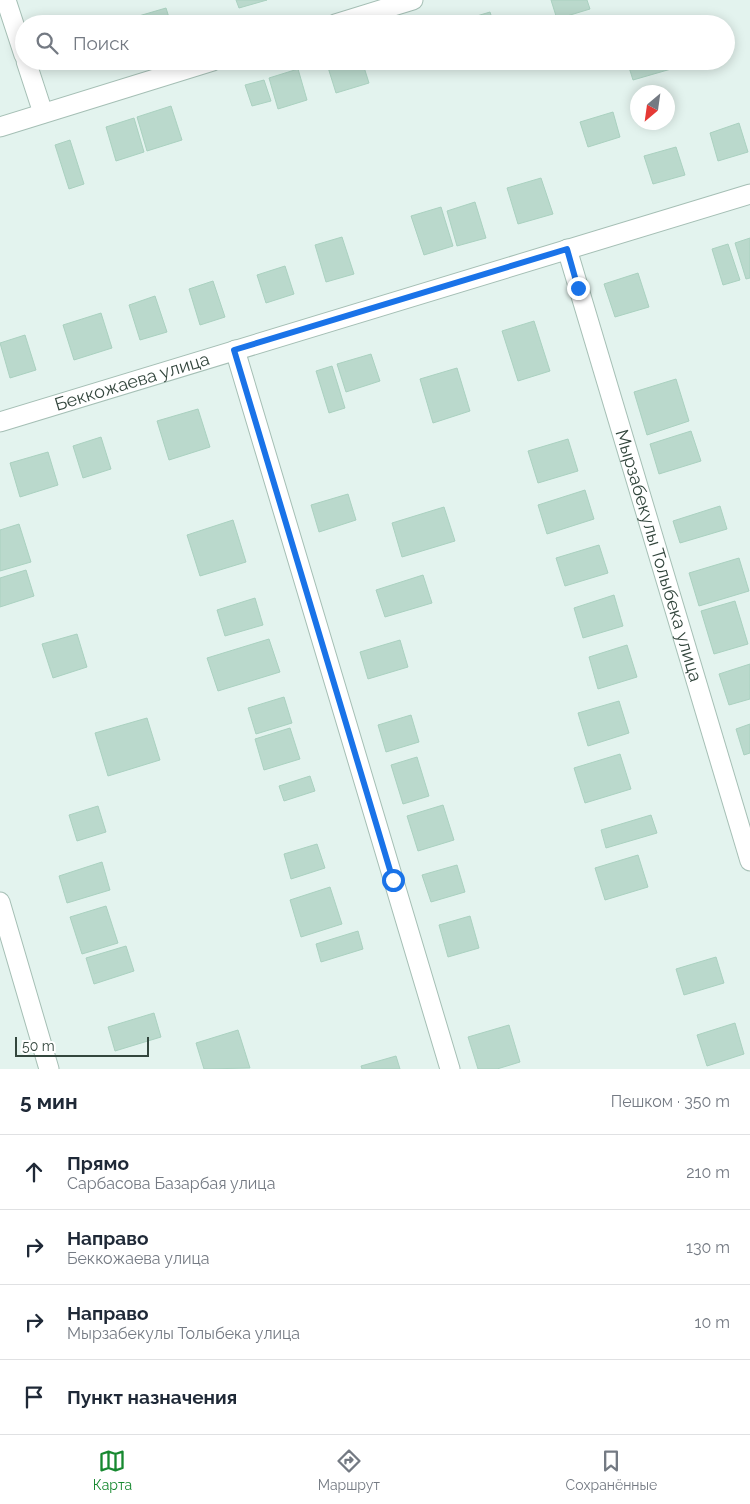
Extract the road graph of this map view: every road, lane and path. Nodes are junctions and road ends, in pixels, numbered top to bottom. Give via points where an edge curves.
1 (6, 0) edge
2 (413, 0) edge
3 (364, 15) edge
4 (15, 28) edge
5 (29, 70) edge
6 (184, 70) edge
7 (43, 113) junction
8 (0, 127) edge
9 (750, 194) edge
10 (567, 249) junction
11 (234, 350) junction
12 (0, 422) edge
13 (750, 861) edge
14 (0, 902) edge
15 (49, 1069) edge
16 (450, 1069) edge

1 - 4 street
2 - 3 street
5 - 7 street
6 - 7 street
7 - 8 street
9 - 10 street, Беккожаева улица
10 - 11 street, Беккожаева улица
10 - 13 street, Мырзабекулы Толыбека улица
11 - 12 street, Беккожаева улица
11 - 16 street
14 - 15 street

